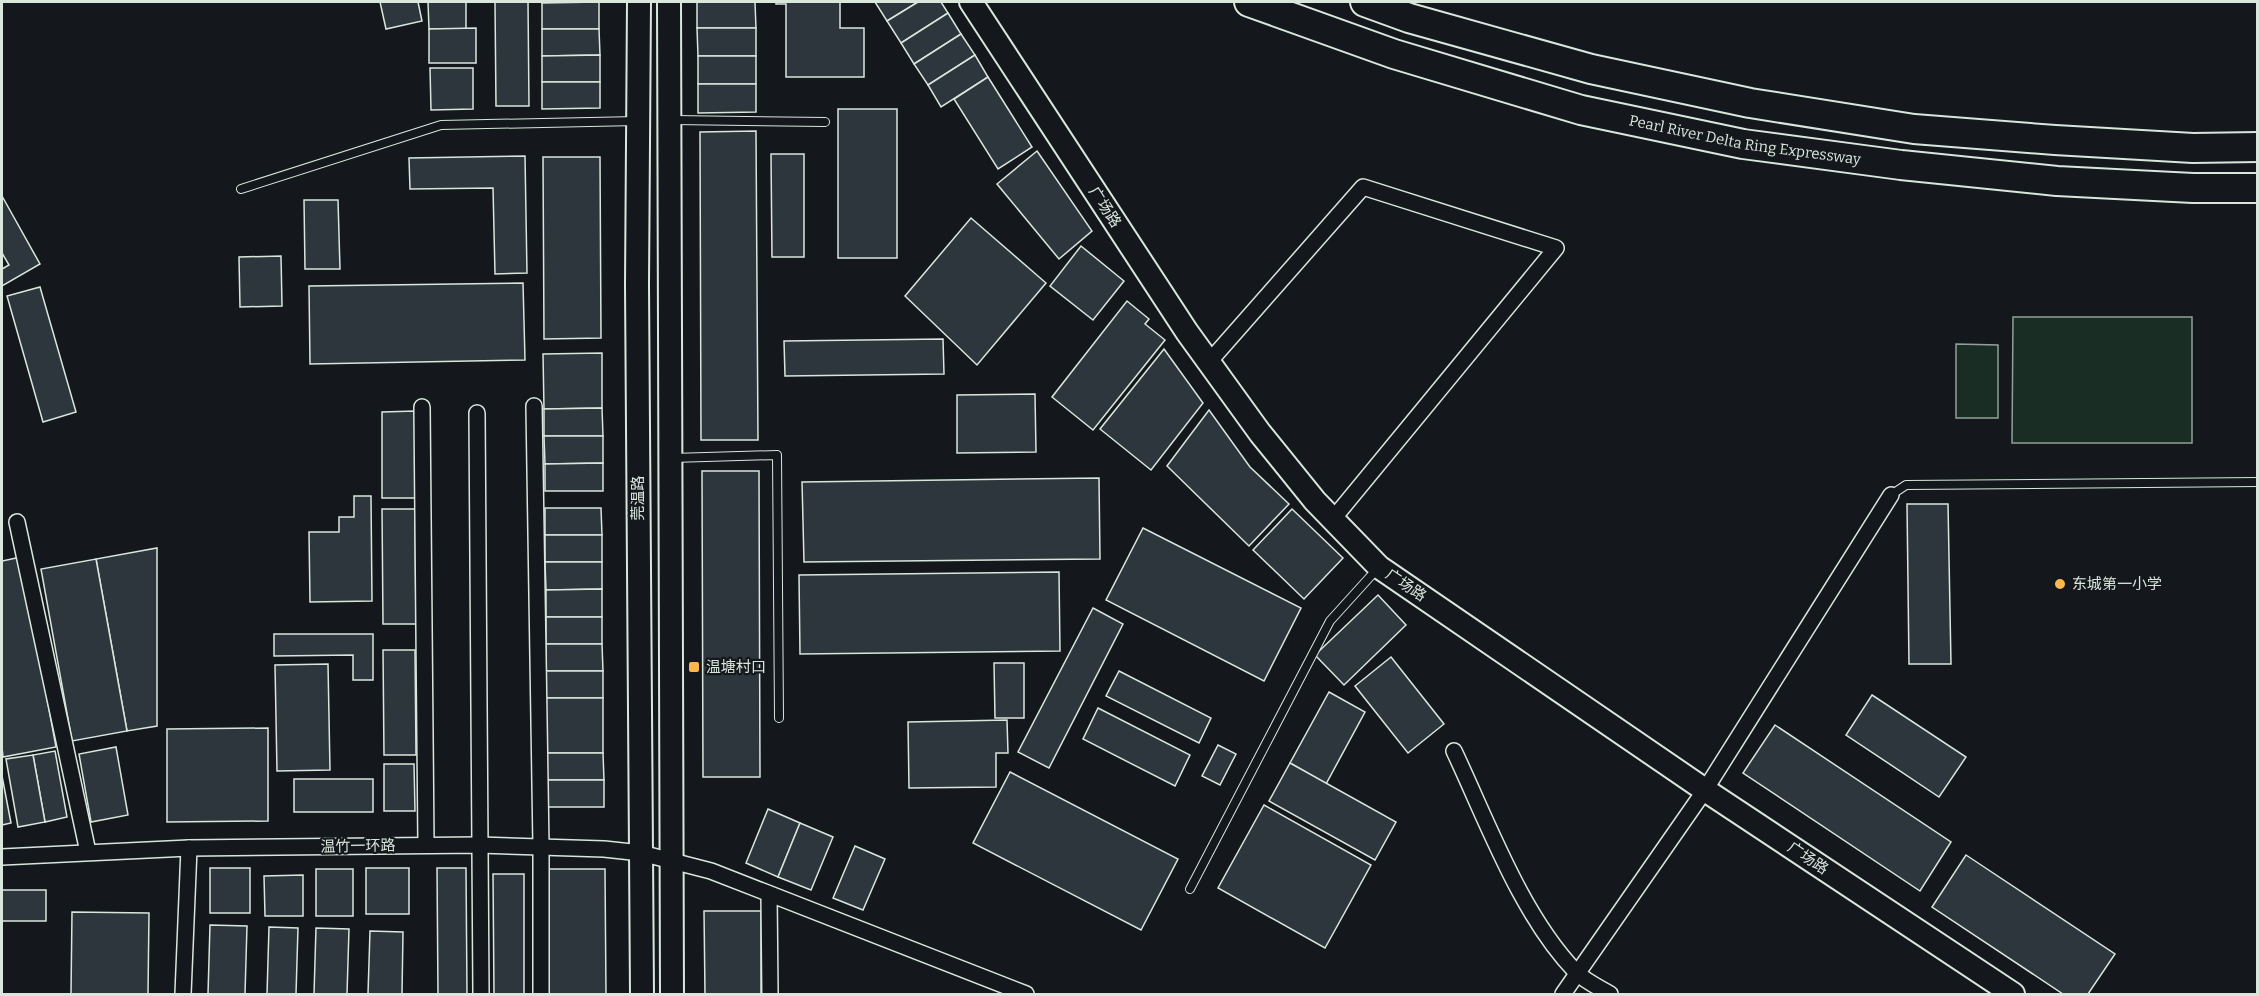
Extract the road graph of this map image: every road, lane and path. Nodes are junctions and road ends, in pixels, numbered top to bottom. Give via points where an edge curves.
1 (639, 2) edge
2 (669, 2) edge
3 (971, 2) edge
4 (1249, 2) edge
5 (1365, 2) edge
6 (668, 120) junction
7 (638, 121) junction
8 (825, 122) dead end
9 (2258, 147) edge
10 (2258, 188) edge
11 (241, 189) dead end
12 (1209, 362) junction
13 (534, 406) dead end
14 (422, 407) dead end
15 (477, 413) dead end
16 (670, 458) junction
17 (2258, 482) edge
18 (1892, 495) joint
19 (1333, 519) junction
20 (17, 522) dead end
21 (1379, 567) junction
22 (779, 718) dead end
23 (1454, 751) dead end
24 (1705, 789) junction
25 (479, 844) junction
26 (426, 845) junction
27 (541, 847) junction
28 (189, 848) junction
29 (88, 852) junction
30 (641, 853) junction
31 (2, 857) edge
32 (671, 860) junction
33 (1190, 889) dead end
34 (769, 894) junction
35 (1577, 973) junction
36 (183, 994) edge
37 (481, 994) edge
38 (541, 994) edge
39 (642, 994) edge
40 (672, 994) edge
41 (770, 994) edge
42 (1026, 994) edge
43 (1563, 994) edge
44 (1611, 994) edge
45 (2013, 994) edge

1 - 7 main road, 莞温路
2 - 6 main road
3 - 12 main road, 广场路
4 - 10 highway, Pearl River Delta Ring Expressway via 1394,54 1581,110 1743,144 2056,181
5 - 9 highway via 1591,69 1750,103 1926,130 2182,148
6 - 8 lane
6 - 16 main road
7 - 11 lane via 441,125
7 - 30 main road, 莞温路
12 - 19 main road, 广场路 via 1260,433
12 - 19 street via 1363,187 1556,248
13 - 27 street
14 - 26 street
15 - 25 street
16 - 22 lane via 777,455
16 - 32 main road
17 - 18 lane via 1906,485
18 - 24 street
19 - 21 main road, 广场路
20 - 29 street
21 - 24 main road, 广场路
21 - 33 lane via 1330,621
23 - 35 street via 1540,927
24 - 35 street
24 - 45 main road, 广场路
25 - 26 street, 温竹一环路
25 - 27 street, 温竹一环路
25 - 37 street
26 - 28 street, 温竹一环路
27 - 30 street, 温竹一环路
27 - 38 street
28 - 29 street, 温竹一环路
28 - 36 street
29 - 31 street, 温竹一环路
30 - 32 street, 温竹一环路
30 - 39 main road, 莞温路
32 - 34 street, 温竹一环路
32 - 40 main road
34 - 41 street
34 - 42 street, 温竹一环路
35 - 43 street
35 - 44 street

